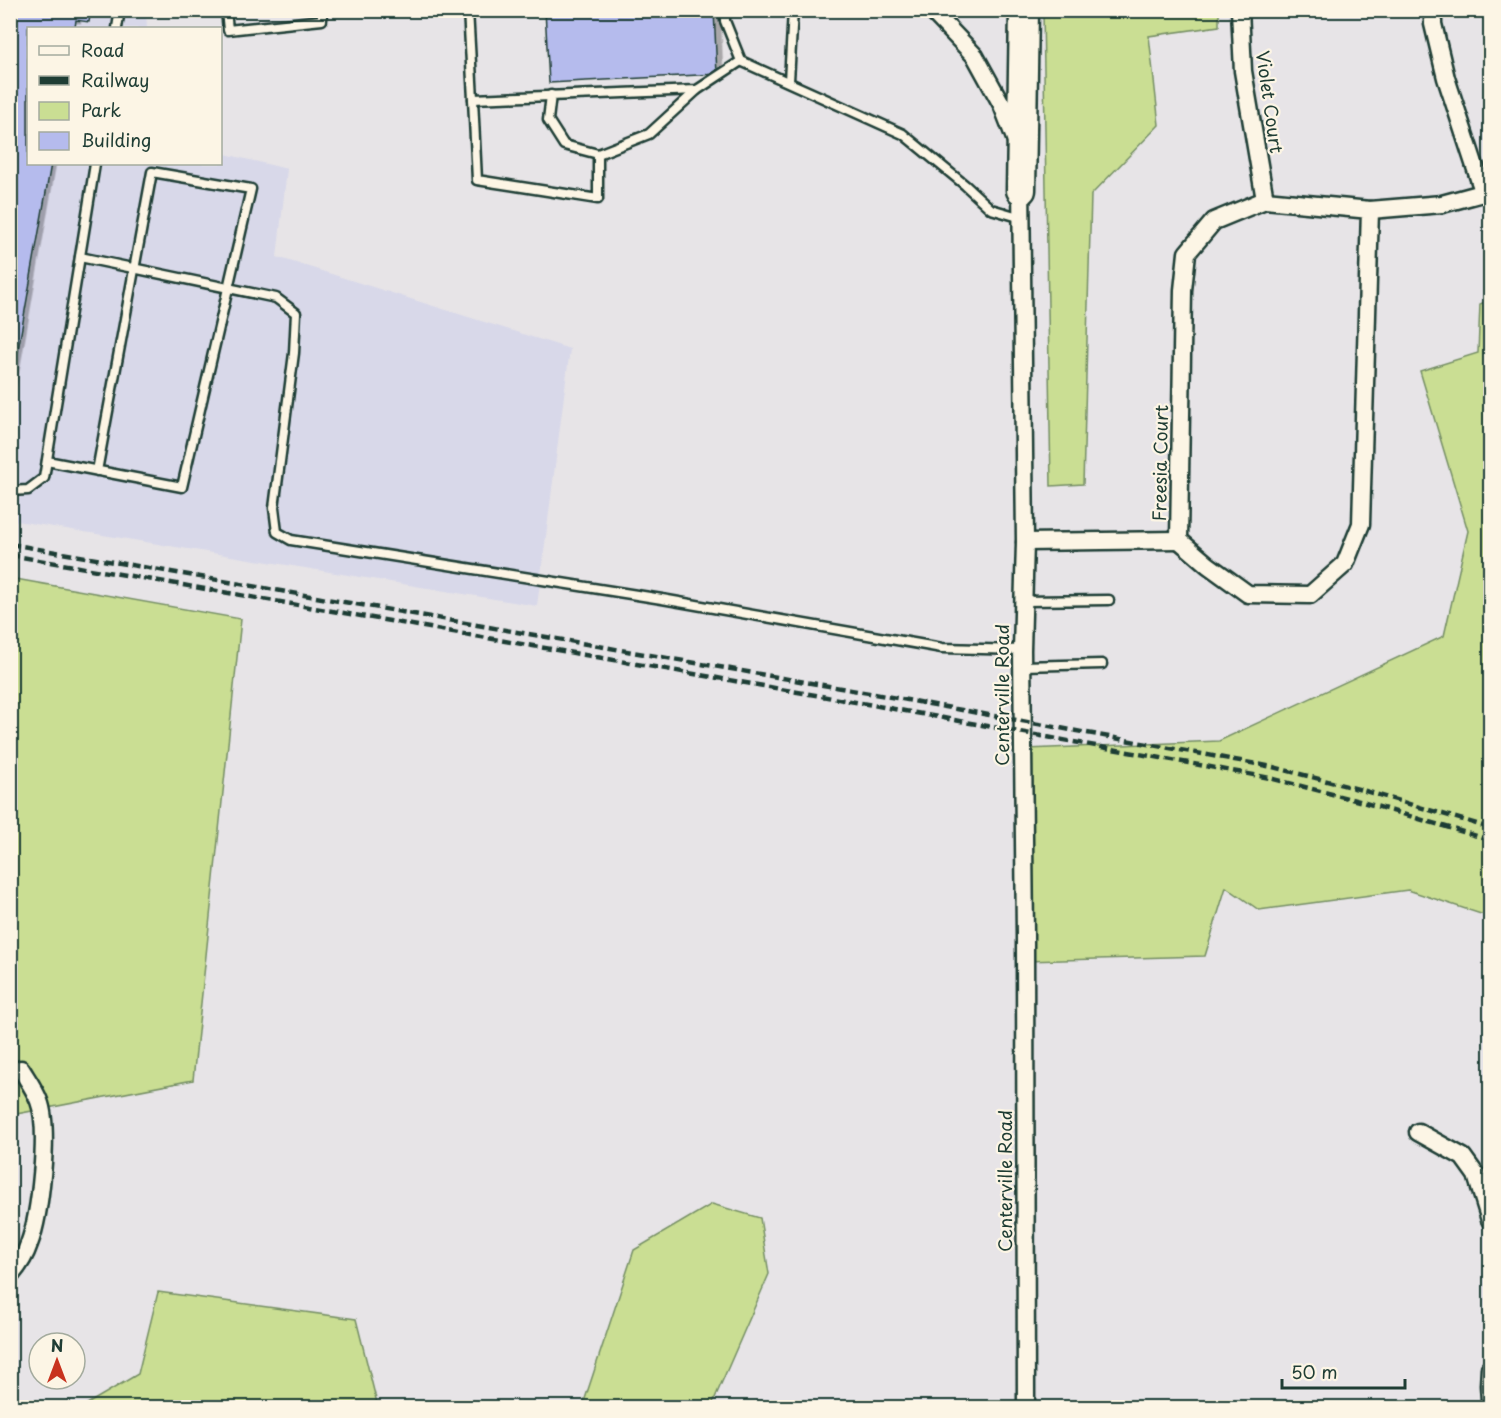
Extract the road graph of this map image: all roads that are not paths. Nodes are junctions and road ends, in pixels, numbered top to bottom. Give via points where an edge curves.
1 (120, 10) edge
2 (226, 10) edge
3 (322, 10) edge
4 (468, 10) edge
5 (725, 10) edge
6 (793, 10) edge
7 (931, 10) edge
8 (1024, 10) edge
9 (1240, 10) edge
10 (1433, 10) edge
11 (117, 27) edge
12 (741, 61) junction
13 (789, 81) junction
14 (697, 90) junction
15 (551, 95) junction
16 (473, 99) junction
17 (598, 154) junction
18 (95, 165) edge
19 (1022, 190) junction
20 (1487, 193) edge
21 (1264, 200) junction
22 (1370, 210) junction
23 (1022, 218) junction
24 (80, 257) junction
25 (135, 268) junction
26 (228, 288) junction
27 (47, 461) junction
28 (97, 471) junction
29 (10, 491) edge
30 (1179, 540) junction
31 (1025, 542) junction
32 (1109, 600) dead end
33 (1023, 601) junction
34 (1022, 658) junction
35 (1102, 664) dead end
36 (21, 1069) dead end
37 (1418, 1132) dead end
38 (1491, 1220) edge
39 (10, 1276) edge
40 (1491, 1368) edge
41 (1491, 1400) edge
42 (1026, 1407) edge

1 - 11 lane
2 - 3 lane via 228,30 322,20
4 - 16 lane
5 - 12 lane
6 - 13 lane
7 - 19 street, Centerville Road via 975,56 1002,105 1018,144
8 - 19 highway
9 - 21 street, Violet Court via 1243,71
10 - 20 street via 1446,78
12 - 13 lane
12 - 14 lane
13 - 23 lane via 903,134 991,209
14 - 15 lane
14 - 17 lane via 649,134
15 - 16 lane
15 - 17 lane via 548,120 564,145
16 - 17 lane via 477,180 598,199
18 - 24 lane
19 - 23 street, Centerville Road
20 - 22 street, Freesia Court via 1442,204
21 - 22 street, Freesia Court
21 - 30 street, Freesia Court via 1214,221 1187,253
22 - 30 street, Freesia Court via 1361,524 1345,564 1310,595 1248,594
23 - 31 street, Centerville Road
24 - 25 lane
24 - 27 lane
25 - 26 lane
25 - 26 lane via 152,172 251,189
25 - 28 lane
26 - 28 lane via 182,488
26 - 34 lane via 276,298 296,313 274,508 277,532 291,540
27 - 28 lane
27 - 29 lane via 44,478 28,490
30 - 31 street
31 - 33 street, Centerville Road
32 - 33 lane
33 - 34 street, Centerville Road
34 - 35 lane
34 - 42 street, Centerville Road
36 - 39 street via 40,1102 44,1149 35,1224 22,1259
37 - 38 street via 1463,1156 1476,1175
40 - 41 street

